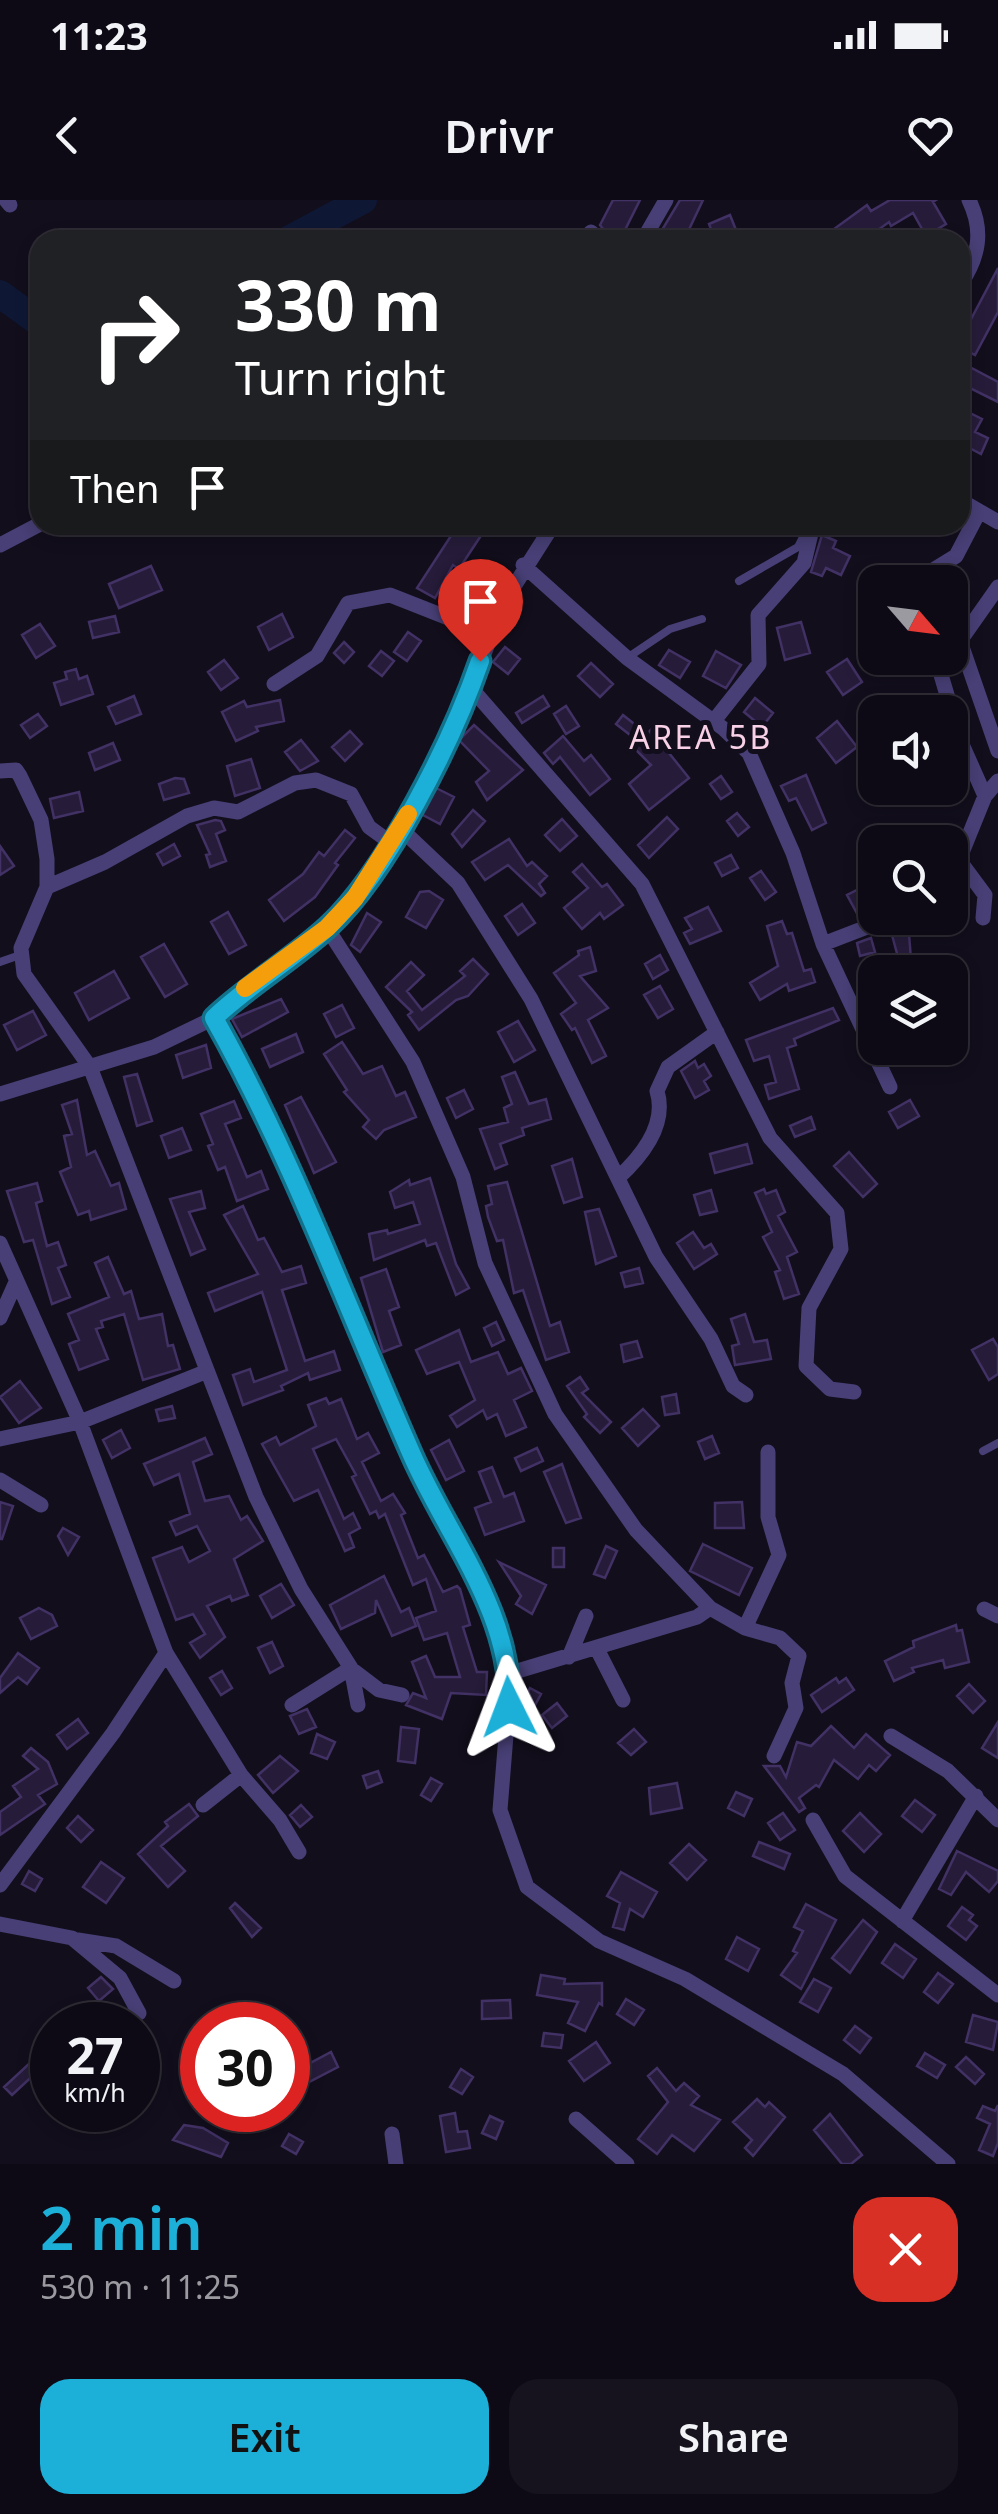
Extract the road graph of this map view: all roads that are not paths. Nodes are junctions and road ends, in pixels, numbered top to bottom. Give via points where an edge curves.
1 (666, 200) edge
2 (968, 200) edge
3 (649, 230) edge
4 (970, 268) edge
5 (970, 506) edge
6 (979, 512) junction
7 (998, 522) edge
8 (30, 529) edge
9 (970, 529) edge
10 (545, 535) edge
11 (805, 535) edge
12 (809, 535) edge
13 (967, 535) edge
14 (0, 545) edge
15 (523, 564) junction
16 (941, 565) edge
17 (739, 581) dead end
18 (998, 587) edge
19 (702, 619) dead end
20 (489, 634) junction
21 (628, 658) junction
22 (941, 675) edge
23 (274, 684) dead end
24 (471, 688) junction
25 (713, 722) junction
26 (998, 750) edge
27 (0, 771) edge
28 (998, 781) edge
29 (985, 796) junction
30 (401, 828) junction
31 (968, 838) edge
32 (391, 843) junction
33 (968, 872) edge
34 (46, 887) junction
35 (983, 918) dead end
36 (327, 928) junction
37 (858, 930) edge
38 (823, 944) junction
39 (20, 955) junction
40 (0, 962) edge
41 (214, 1018) junction
42 (718, 1032) junction
43 (90, 1067) junction
44 (890, 1088) dead end
45 (0, 1094) edge
46 (618, 1178) junction
47 (0, 1243) edge
48 (16, 1282) junction
49 (0, 1318) edge
50 (204, 1372) junction
51 (854, 1392) dead end
52 (746, 1396) dead end
53 (80, 1422) junction
54 (0, 1439) edge
55 (998, 1443) edge
56 (983, 1451) dead end
57 (768, 1452) dead end
58 (0, 1480) edge
59 (41, 1505) dead end
60 (710, 1608) junction
61 (586, 1616) dead end
62 (746, 1628) junction
63 (596, 1648) junction
64 (166, 1653) junction
65 (570, 1658) junction
66 (351, 1668) junction
67 (511, 1673) junction
68 (402, 1695) dead end
69 (623, 1700) dead end
70 (292, 1705) dead end
71 (358, 1705) dead end
72 (892, 1736) dead end
73 (774, 1756) dead end
74 (241, 1775) junction
75 (976, 1796) junction
76 (203, 1804) dead end
77 (813, 1820) dead end
78 (998, 1820) edge
79 (299, 1852) dead end
80 (0, 1885) edge
81 (902, 1921) junction
82 (0, 1924) edge
83 (74, 1939) junction
84 (174, 1981) dead end
85 (998, 1996) edge
86 (133, 2002) edge
87 (576, 2119) dead end
88 (392, 2134) dead end
89 (396, 2164) edge
90 (627, 2164) edge
91 (948, 2164) edge

1 - 3 street
2 - 4 street via 980,236
5 - 6 street
6 - 7 street
6 - 9 street
8 - 14 street
10 - 15 street
11 - 17 lane via 798,546
12 - 25 street via 804,563 758,615 759,664
13 - 16 street via 956,556
15 - 20 street
15 - 21 street
18 - 26 street via 960,641
19 - 21 lane via 670,629
20 - 23 street via 390,594 348,603 318,656
20 - 24 street
21 - 25 street
22 - 29 street
24 - 30 street
24 - 42 street via 642,884
25 - 38 street via 749,754 766,787
27 - 34 street via 16,770 41,820
28 - 29 street
29 - 31 street
30 - 32 street
30 - 46 street via 458,883 531,999
32 - 34 street via 370,827 350,794 316,780 295,783 238,812 214,808 167,824
32 - 36 street
33 - 35 street via 986,896
34 - 39 street
36 - 41 street
36 - 60 street via 413,1062 463,1177 485,1263 555,1414 636,1530
37 - 38 street
38 - 44 street
39 - 40 lane
39 - 43 street via 24,974
41 - 43 street
41 - 67 street via 286,1154 413,1457 498,1628
42 - 46 street via 668,1067 657,1090 663,1109 639,1158
42 - 51 street via 770,1138 837,1213 841,1249 809,1308 806,1366 830,1389
43 - 45 street
43 - 50 street
46 - 52 street via 656,1258
47 - 48 street
48 - 49 street
48 - 53 street
50 - 53 street
50 - 66 street via 278,1545
53 - 54 street
53 - 64 street
55 - 56 lane
57 - 62 street via 768,1517 779,1555
58 - 59 street
60 - 62 street
60 - 63 street
61 - 65 street
62 - 73 street via 780,1638 800,1656 792,1683 796,1708
63 - 65 street
63 - 69 street
64 - 74 street
64 - 80 street
65 - 67 street
66 - 68 street via 379,1690
66 - 70 street
66 - 71 street
67 - 91 street via 500,1810 527,1887 598,1941 686,1979 843,2074
72 - 75 street
74 - 76 street
74 - 79 street
75 - 78 street
75 - 81 street
77 - 81 street via 845,1876
81 - 85 street
82 - 83 street
83 - 84 street via 116,1946
83 - 86 street via 120,1978
87 - 90 street
88 - 89 street

